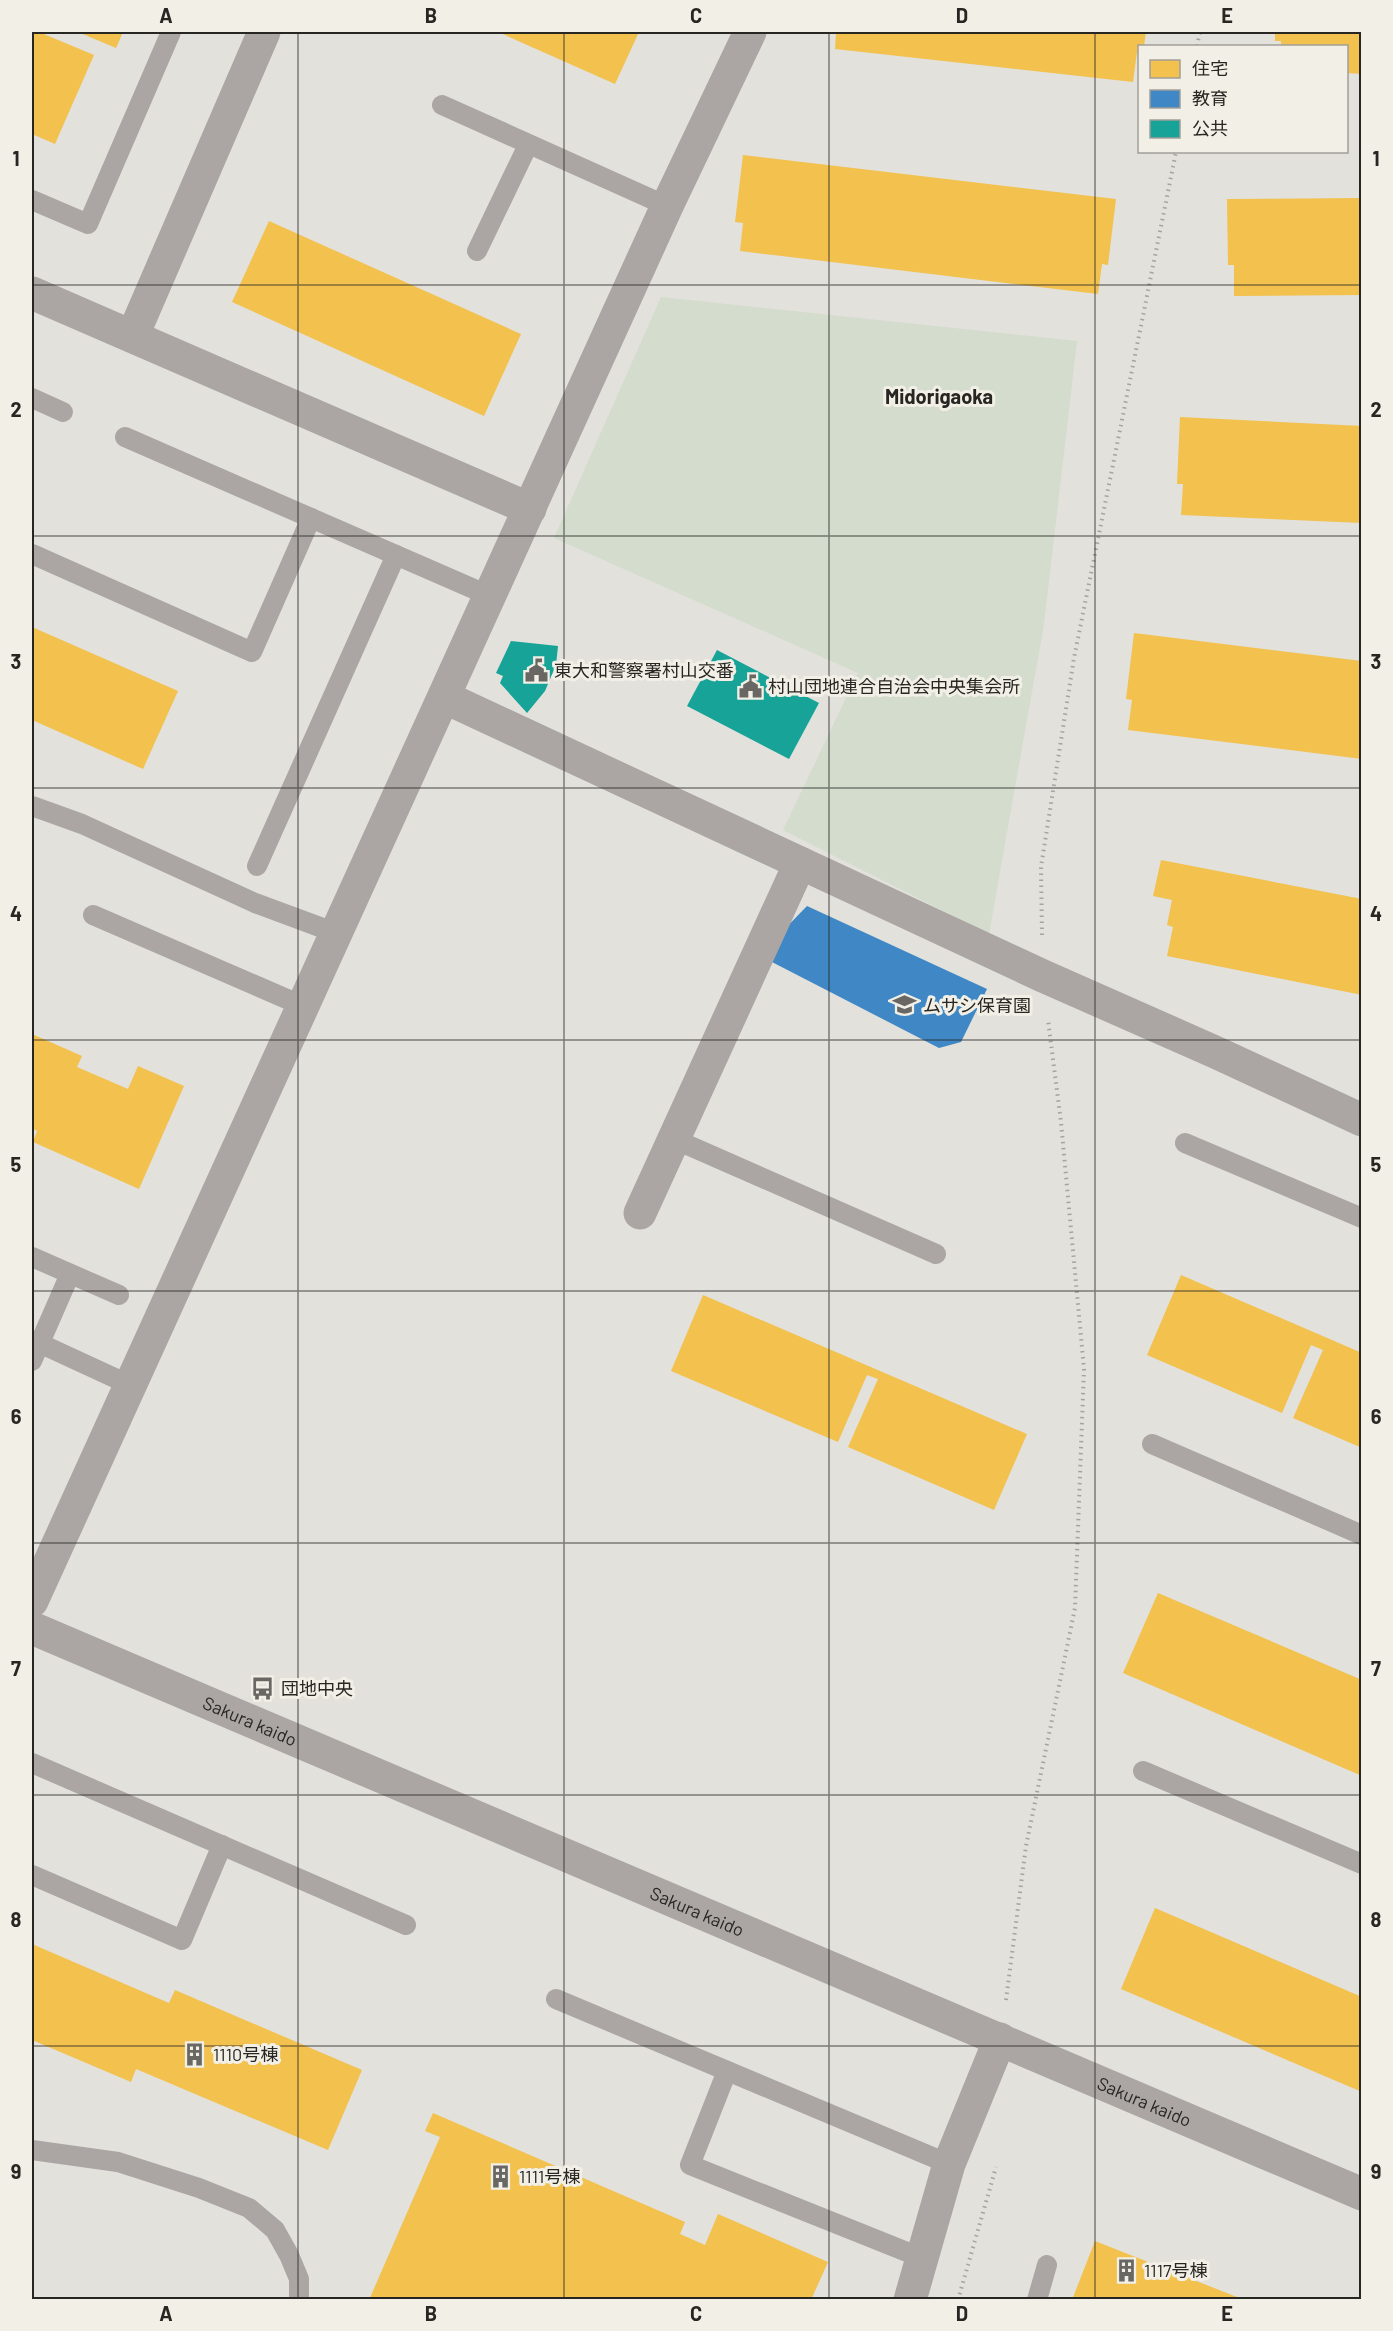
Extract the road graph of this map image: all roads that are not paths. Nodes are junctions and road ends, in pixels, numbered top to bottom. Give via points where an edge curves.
1 (171, 32) edge
2 (264, 32) edge
3 (750, 32) edge
4 (442, 105) dead end
5 (528, 145) junction
6 (32, 200) edge
7 (668, 206) junction
8 (477, 251) dead end
9 (32, 293) edge
10 (133, 335) junction
11 (32, 398) edge
12 (63, 412) dead end
13 (126, 437) dead end
14 (530, 509) junction
15 (310, 518) junction
16 (32, 554) edge
17 (396, 555) junction
18 (490, 596) junction
19 (444, 697) junction
20 (32, 806) edge
21 (800, 863) junction
22 (257, 866) dead end
23 (93, 915) dead end
24 (336, 933) junction
25 (303, 1006) junction
26 (1362, 1120) edge
27 (674, 1139) junction
28 (1185, 1143) dead end
29 (640, 1213) dead end
30 (1362, 1218) edge
31 (936, 1254) dead end
32 (32, 1257) edge
33 (70, 1274) junction
34 (119, 1295) dead end
35 (35, 1353) edge
36 (130, 1385) junction
37 (1152, 1444) dead end
38 (1362, 1535) edge
39 (32, 1601) edge
40 (32, 1628) edge
41 (32, 1763) edge
42 (1143, 1771) dead end
43 (222, 1845) junction
44 (1362, 1864) edge
45 (32, 1875) edge
46 (406, 1925) dead end
47 (556, 1999) dead end
48 (1000, 2039) junction
49 (727, 2071) junction
50 (32, 2150) edge
51 (949, 2164) junction
52 (1362, 2194) edge
53 (922, 2258) junction
54 (1047, 2265) dead end
55 (299, 2300) edge
56 (910, 2300) edge
57 (1037, 2300) edge

1 - 6 lane via 88,224
2 - 10 street
3 - 7 street
4 - 5 lane
5 - 7 lane
5 - 8 lane
7 - 14 street
9 - 10 street
10 - 14 street
11 - 12 lane
13 - 15 lane
14 - 18 street
15 - 16 lane via 252,652
15 - 17 lane
17 - 18 lane
17 - 22 lane
18 - 19 street
19 - 21 street
19 - 24 street
20 - 24 lane via 255,903
21 - 26 street
21 - 27 street
23 - 25 lane
24 - 25 street
25 - 36 street
27 - 29 street
27 - 31 lane
28 - 30 lane
32 - 33 lane
33 - 34 lane
33 - 35 lane
35 - 36 lane
36 - 39 street
37 - 38 lane
40 - 48 street, Sakura kaido
41 - 43 lane
42 - 44 lane
43 - 45 lane via 182,1940
43 - 46 lane
47 - 49 lane
48 - 51 street
48 - 52 street, Sakura kaido
49 - 51 lane
49 - 53 lane via 690,2165
50 - 55 lane via 118,2162 249,2208 275,2230 289,2255 299,2279
51 - 53 street
53 - 56 street
54 - 57 lane

